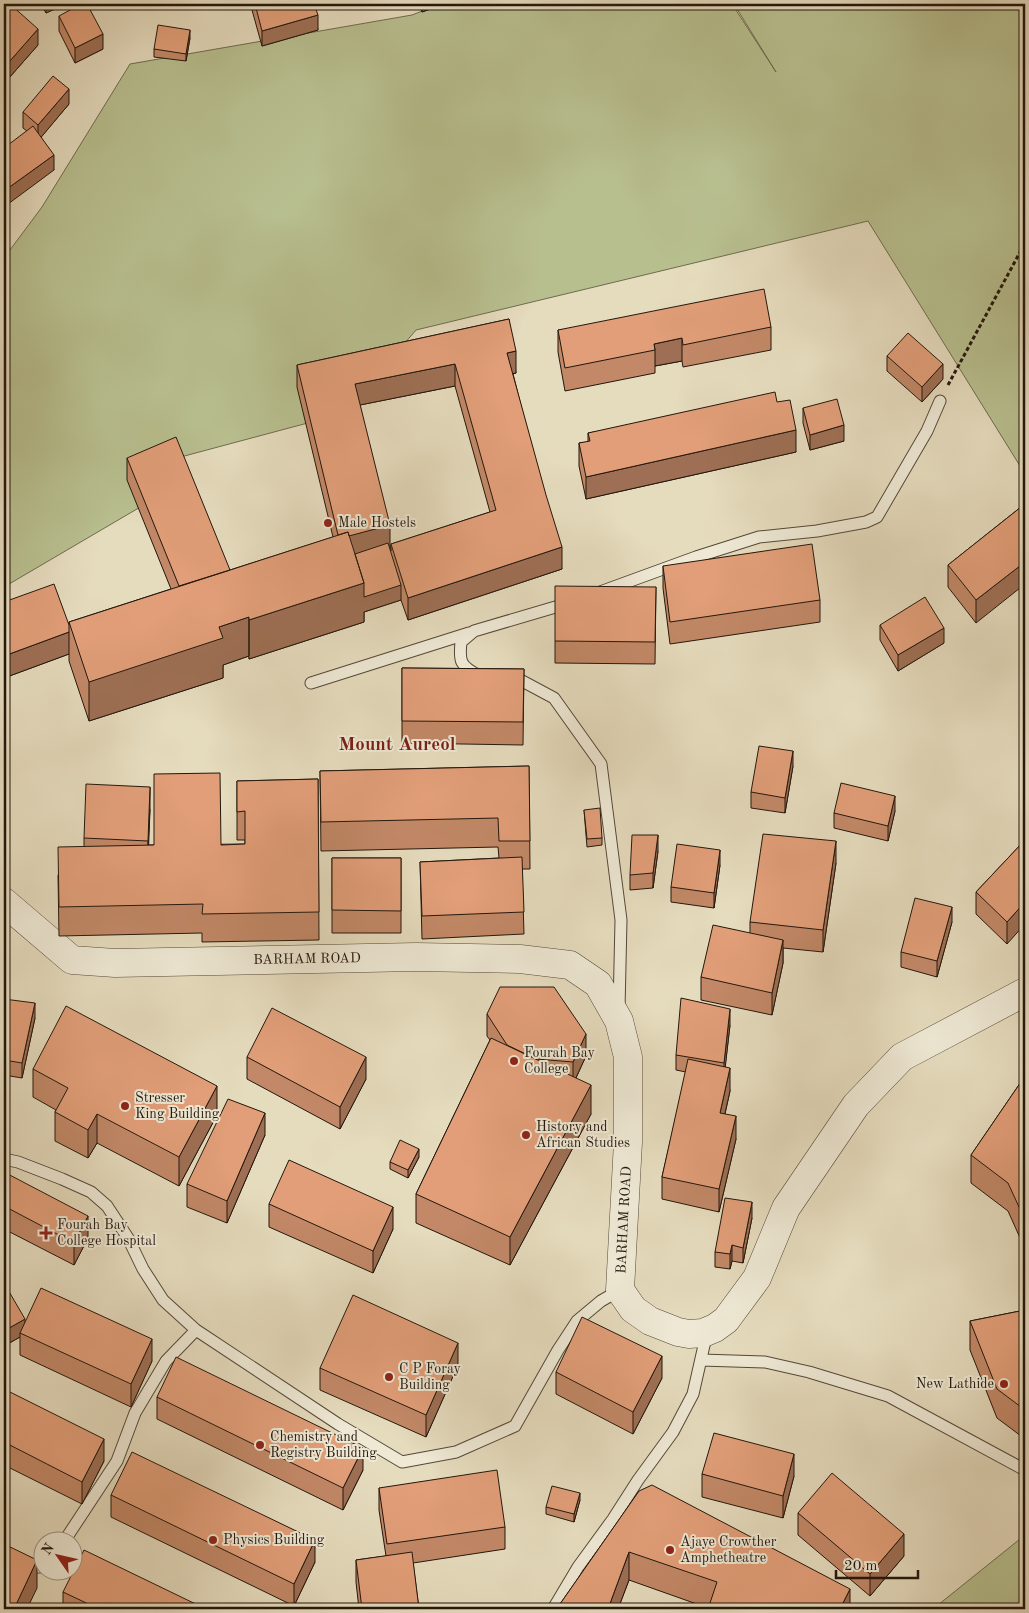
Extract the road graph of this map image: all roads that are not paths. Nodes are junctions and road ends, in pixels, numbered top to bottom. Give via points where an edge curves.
1 (940, 401) road end
2 (474, 631) junction
3 (311, 683) dead end
4 (4, 902) edge
5 (1025, 992) edge
6 (619, 1021) junction
7 (4, 1159) edge
8 (620, 1290) junction
9 (196, 1330) junction
10 (703, 1333) junction
11 (701, 1360) junction
12 (1025, 1470) edge
13 (72, 1530) edge
14 (4, 1552) edge
15 (32, 1566) edge
16 (553, 1609) edge

1 - 2 lane via 927,431 877,517 817,531 759,537
2 - 3 lane
2 - 6 lane via 461,642 459,657 465,669 481,677 511,674 554,698 601,764 621,920
4 - 6 street, BARHAM ROAD via 72,960 416,957 520,959 570,965 598,984
5 - 10 street via 902,1057 856,1105 786,1208 757,1278 726,1320
6 - 8 street, BARHAM ROAD via 628,1057 628,1142
7 - 9 lane via 84,1189 107,1206 163,1300
8 - 9 lane via 577,1321 515,1426 456,1452 402,1462 338,1424
8 - 10 street, BARHAM ROAD via 633,1309 650,1321 678,1332
9 - 13 lane via 166,1361 135,1413 117,1461
10 - 11 lane via 705,1341
11 - 12 lane via 765,1362 888,1396
11 - 16 lane via 693,1394 673,1432 578,1567
14 - 15 lane

